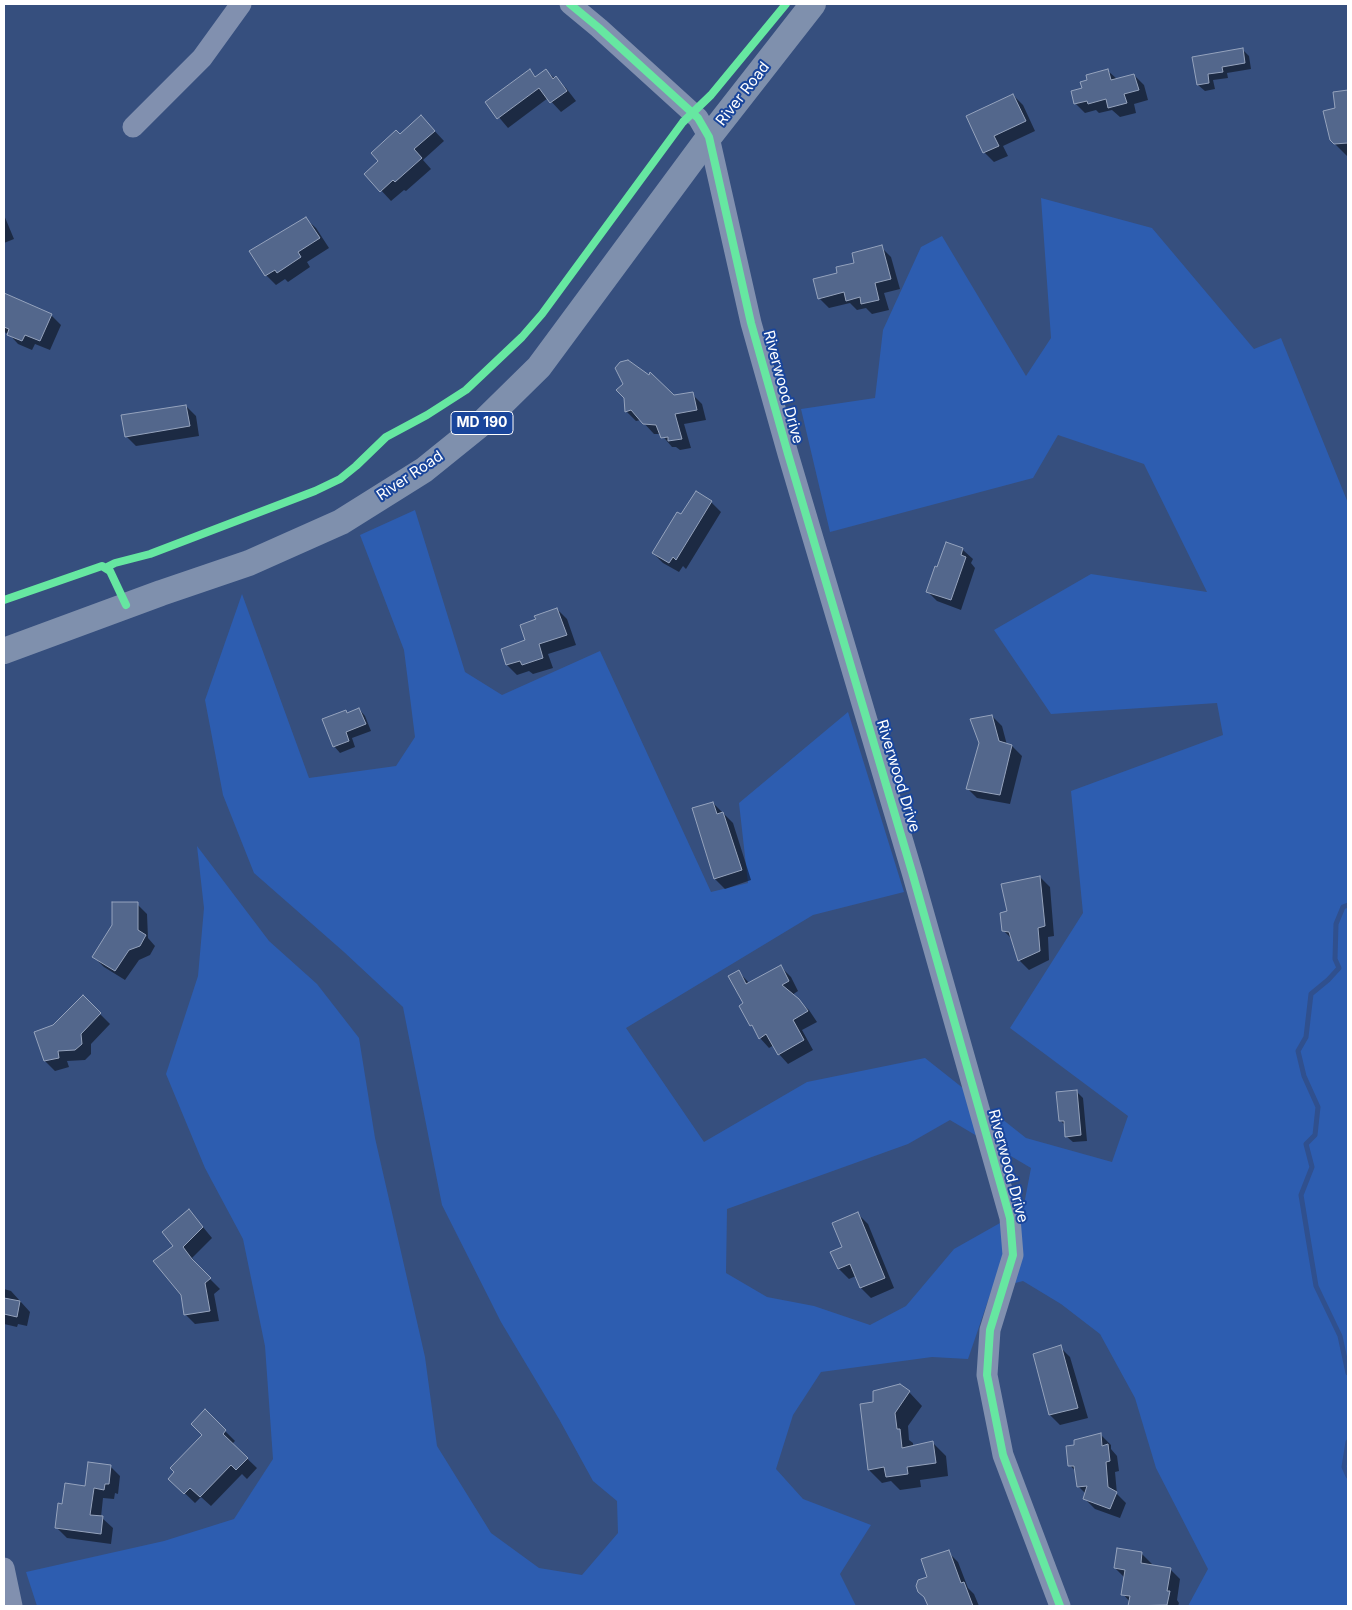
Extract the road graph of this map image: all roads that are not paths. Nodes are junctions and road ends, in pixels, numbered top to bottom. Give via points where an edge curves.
1 (241, 4) edge
2 (570, 4) edge
3 (813, 4) edge
4 (133, 127) dead end
5 (709, 138) junction
6 (4, 651) edge
7 (4, 1568) edge
8 (12, 1606) edge
9 (1060, 1606) edge

1 - 4 street via 202,58
2 - 5 street, Riverwood Drive via 698,118
3 - 5 main road, River Road / MD 190
5 - 6 main road, River Road / MD 190 via 540,367 481,424 424,470 341,522 248,563
5 - 9 street, Riverwood Drive via 751,323 782,436 912,872 1010,1218 1013,1255 990,1330 987,1375 1003,1455
7 - 8 street

